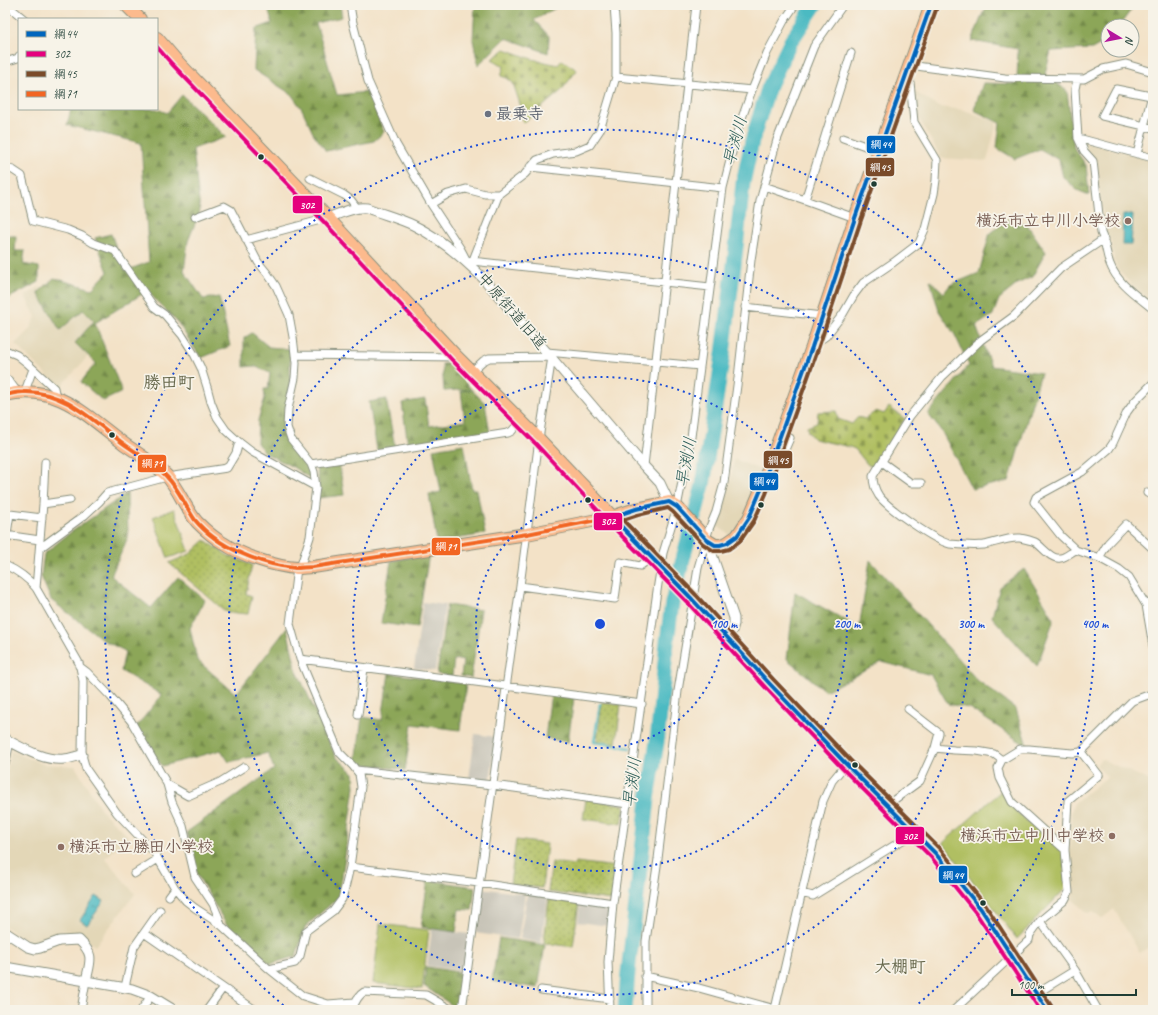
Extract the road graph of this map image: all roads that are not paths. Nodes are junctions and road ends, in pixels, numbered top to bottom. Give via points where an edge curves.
1 (7, 5) edge
2 (126, 5) edge
3 (350, 5) edge
4 (614, 5) edge
5 (696, 5) edge
6 (796, 5) edge
7 (843, 5) edge
8 (931, 5) edge
9 (23, 18) edge
10 (139, 18) edge
11 (158, 39) edge
12 (851, 53) dead end
13 (18, 58) edge
14 (5, 62) edge
15 (908, 68) junction
16 (1153, 72) edge
17 (616, 77) junction
18 (1077, 79) junction
19 (687, 84) junction
20 (752, 90) junction
21 (1152, 94) edge
22 (1143, 126) junction
23 (1153, 128) edge
24 (843, 138) dead end
25 (1078, 138) junction
26 (879, 151) junction
27 (1137, 154) junction
28 (1153, 158) edge
29 (530, 167) junction
30 (5, 168) edge
31 (310, 178) dead end
32 (676, 182) junction
33 (764, 186) junction
34 (724, 188) junction
35 (499, 194) junction
36 (805, 200) junction
37 (431, 204) junction
38 (357, 208) junction
39 (195, 217) dead end
40 (328, 218) junction
41 (855, 218) junction
42 (1104, 239) junction
43 (246, 240) junction
44 (470, 263) junction
45 (665, 282) junction
46 (710, 287) junction
47 (745, 307) junction
48 (1153, 309) edge
49 (822, 316) junction
50 (812, 345) junction
51 (5, 350) edge
52 (550, 354) junction
53 (295, 355) junction
54 (457, 357) junction
55 (656, 362) junction
56 (700, 366) junction
57 (34, 369) junction
58 (472, 371) junction
59 (5, 379) edge
60 (1153, 384) edge
61 (15, 393) edge
62 (56, 397) junction
63 (520, 421) junction
64 (790, 438) dead end
65 (539, 439) junction
66 (239, 442) junction
67 (45, 462) dead end
68 (882, 462) junction
69 (770, 463) junction
70 (311, 464) junction
71 (644, 466) junction
72 (167, 476) junction
73 (921, 483) dead end
74 (316, 487) junction
75 (70, 500) dead end
76 (43, 504) junction
77 (676, 507) junction
78 (612, 517) junction
79 (42, 518) junction
80 (527, 534) junction
81 (705, 538) junction
82 (40, 540) junction
83 (5, 541) edge
84 (40, 548) junction
85 (1153, 549) edge
86 (1076, 550) junction
87 (1099, 558) junction
88 (654, 560) junction
89 (5, 565) edge
90 (299, 568) junction
91 (520, 586) junction
92 (36, 588) junction
93 (692, 600) junction
94 (1153, 600) edge
95 (1146, 605) junction
96 (729, 640) junction
97 (1153, 646) edge
98 (300, 659) junction
99 (79, 666) junction
100 (364, 668) junction
101 (506, 687) junction
102 (1153, 687) edge
103 (1150, 695) edge
104 (642, 704) junction
105 (908, 709) dead end
106 (358, 715) dead end
107 (7, 740) edge
108 (935, 748) junction
109 (1081, 752) junction
110 (82, 755) junction
111 (1002, 760) junction
112 (5, 761) edge
113 (846, 764) junction
114 (244, 767) dead end
115 (356, 770) junction
116 (167, 784) junction
117 (493, 785) junction
118 (628, 804) junction
119 (887, 805) junction
120 (914, 833) junction
121 (1065, 850) junction
122 (158, 858) junction
123 (350, 867) junction
124 (134, 874) dead end
125 (479, 883) junction
126 (175, 888) junction
127 (801, 893) junction
128 (169, 896) dead end
129 (613, 903) junction
130 (160, 910) dead end
131 (1040, 921) junction
132 (221, 925) junction
133 (5, 932) edge
134 (144, 933) junction
135 (1013, 956) junction
136 (5, 967) edge
137 (269, 969) junction
138 (1075, 970) junction
139 (645, 976) junction
140 (86, 981) junction
141 (124, 987) junction
142 (223, 988) junction
143 (541, 990) dead end
144 (1036, 994) junction
145 (151, 996) junction
146 (610, 999) junction
147 (355, 1002) junction
148 (775, 1009) edge
149 (81, 1010) edge
150 (141, 1010) edge
151 (174, 1010) edge
152 (207, 1010) edge
153 (255, 1010) edge
154 (352, 1010) edge
155 (452, 1010) edge
156 (462, 1010) edge
157 (610, 1010) edge
158 (646, 1010) edge
159 (954, 1010) edge
160 (1047, 1010) edge
161 (1098, 1010) edge

1 - 9 street
2 - 10 main road
3 - 37 street via 368,81 396,144
4 - 17 street
5 - 19 street
6 - 20 street via 767,53
7 - 33 street via 814,46 777,140
8 - 15 main road
11 - 40 main road
12 - 36 street
13 - 14 street
15 - 18 street via 1005,78
15 - 26 main road
15 - 50 street via 914,122 937,160 934,194 925,229 919,243 863,283 826,336
16 - 18 street via 1126,64 1103,70 1084,79
17 - 19 street
17 - 29 street via 600,130 590,145 576,151 553,154 537,160
18 - 25 street via 1074,89
19 - 20 street
19 - 32 street
20 - 34 street via 738,129
21 - 22 street
21 - 22 street via 1116,89 1102,116
22 - 23 street
22 - 27 street
24 - 26 street
25 - 27 street
25 - 42 street via 1084,151 1093,161 1101,233
26 - 41 main road
27 - 28 street
29 - 32 street
29 - 35 street
30 - 66 street via 22,176 34,221 68,230 115,251 154,307 165,315 182,335 201,368 217,417
31 - 38 street via 344,195
32 - 34 street
32 - 45 street
33 - 36 street
33 - 47 street
34 - 46 street
35 - 37 street via 485,194 466,189 448,194
35 - 44 street
36 - 41 street
37 - 44 street
38 - 40 street
38 - 44 street, 中原街道旧道 via 367,208 413,226
39 - 43 street via 224,206 231,210
40 - 43 street
40 - 54 main road
41 - 49 main road
42 - 48 street via 1116,275 1131,292
42 - 68 street via 1061,268 1014,316 981,340 942,377 910,416
43 - 53 street via 276,286 289,316
44 - 45 street
44 - 52 street, 中原街道旧道
45 - 46 street
45 - 55 street
46 - 56 street
47 - 49 street
47 - 81 street via 724,483
49 - 50 main road
50 - 69 main road
51 - 57 street via 17,354
52 - 55 street
52 - 58 street via 489,358
52 - 65 street
52 - 71 street, 中原街道旧道
53 - 54 street
53 - 70 street via 295,378 287,427 291,439
54 - 58 main road
55 - 56 street
55 - 71 street
56 - 77 street via 691,437
57 - 61 street via 26,385
57 - 62 street via 54,388
58 - 63 main road
59 - 61 street
60 - 86 street via 1127,412 1114,444 1109,449 1082,472 1036,497 1034,502 1061,536
61 - 62 main road via 36,392
62 - 72 main road via 65,400
63 - 65 main road
63 - 70 street via 508,433
64 - 69 street via 780,461
65 - 78 main road
65 - 80 street
66 - 72 street via 227,468
66 - 74 street
67 - 76 street
68 - 73 street via 911,484
68 - 86 street via 873,482 880,496 893,509 942,542 983,545 1018,538 1034,542 1054,558 1060,558
69 - 81 main road via 749,518 737,536 720,545 715,545
70 - 74 street
71 - 77 street, 中原街道旧道 via 660,483
72 - 84 street via 107,493 85,515
72 - 90 main road via 197,521 223,544 261,560
74 - 90 street via 310,536
75 - 76 street
76 - 79 street
77 - 78 main road via 636,509
77 - 81 main road
77 - 104 street via 663,552
78 - 80 main road
78 - 88 main road
79 - 82 street
79 - 83 street via 10,514
80 - 90 main road
80 - 91 street
81 - 93 street
81 - 96 street via 734,618
82 - 83 street via 12,536
82 - 84 street
84 - 92 street
85 - 87 street via 1126,524 1108,543
86 - 87 street
87 - 95 street via 1129,577
88 - 91 street via 640,566 620,562 615,599
88 - 93 main road, bridge
89 - 92 street via 18,571
90 - 98 street via 290,624
91 - 101 street
92 - 99 street
93 - 96 main road
93 - 139 street via 646,941
94 - 95 street
95 - 97 street
96 - 113 main road
98 - 100 street
98 - 115 street via 339,752
99 - 110 street via 83,681
99 - 116 street via 131,721
100 - 101 street
100 - 106 street
101 - 104 street
101 - 117 street
102 - 103 street
103 - 109 street via 1132,701
104 - 118 street
105 - 108 street via 939,733
107 - 110 street via 52,759
107 - 112 street
108 - 111 street via 983,752 994,754
108 - 119 street via 920,781
109 - 111 street via 1029,749 1020,750
109 - 121 street via 1099,775 1068,801
110 - 122 street via 86,769 117,813
111 - 121 street via 998,768 1000,778 1012,802
113 - 119 main road
113 - 127 street via 832,782 823,801
114 - 116 street via 220,782 188,796
115 - 117 street
115 - 123 street via 361,787
116 - 132 street via 183,826 196,877 213,904
117 - 118 street
117 - 125 street
118 - 129 street
119 - 120 main road
120 - 127 street via 814,896
120 - 135 main road via 935,853 981,909
121 - 131 street via 1069,892 1065,900
122 - 124 street
122 - 126 street
123 - 125 street
123 - 137 street via 342,899 333,911 306,931 300,956 295,963
125 - 129 street
125 - 156 street
126 - 128 street
126 - 132 street via 186,901
127 - 148 street
129 - 146 street via 608,962
130 - 134 street
131 - 135 street via 1030,934 1029,940
131 - 138 street
132 - 137 street
133 - 140 street via 28,948 35,949 59,941 79,940 89,952
134 - 141 street via 134,947
134 - 142 street
135 - 144 main road
135 - 159 street
136 - 140 street
137 - 147 street via 303,996 328,1004
138 - 144 street
138 - 161 street
139 - 148 street
139 - 158 street
140 - 141 street
140 - 149 street
141 - 145 street
142 - 152 street
142 - 153 street
143 - 146 street
144 - 160 main road
145 - 150 street
145 - 151 street
146 - 157 street
147 - 154 street
147 - 155 street via 364,992 426,995

